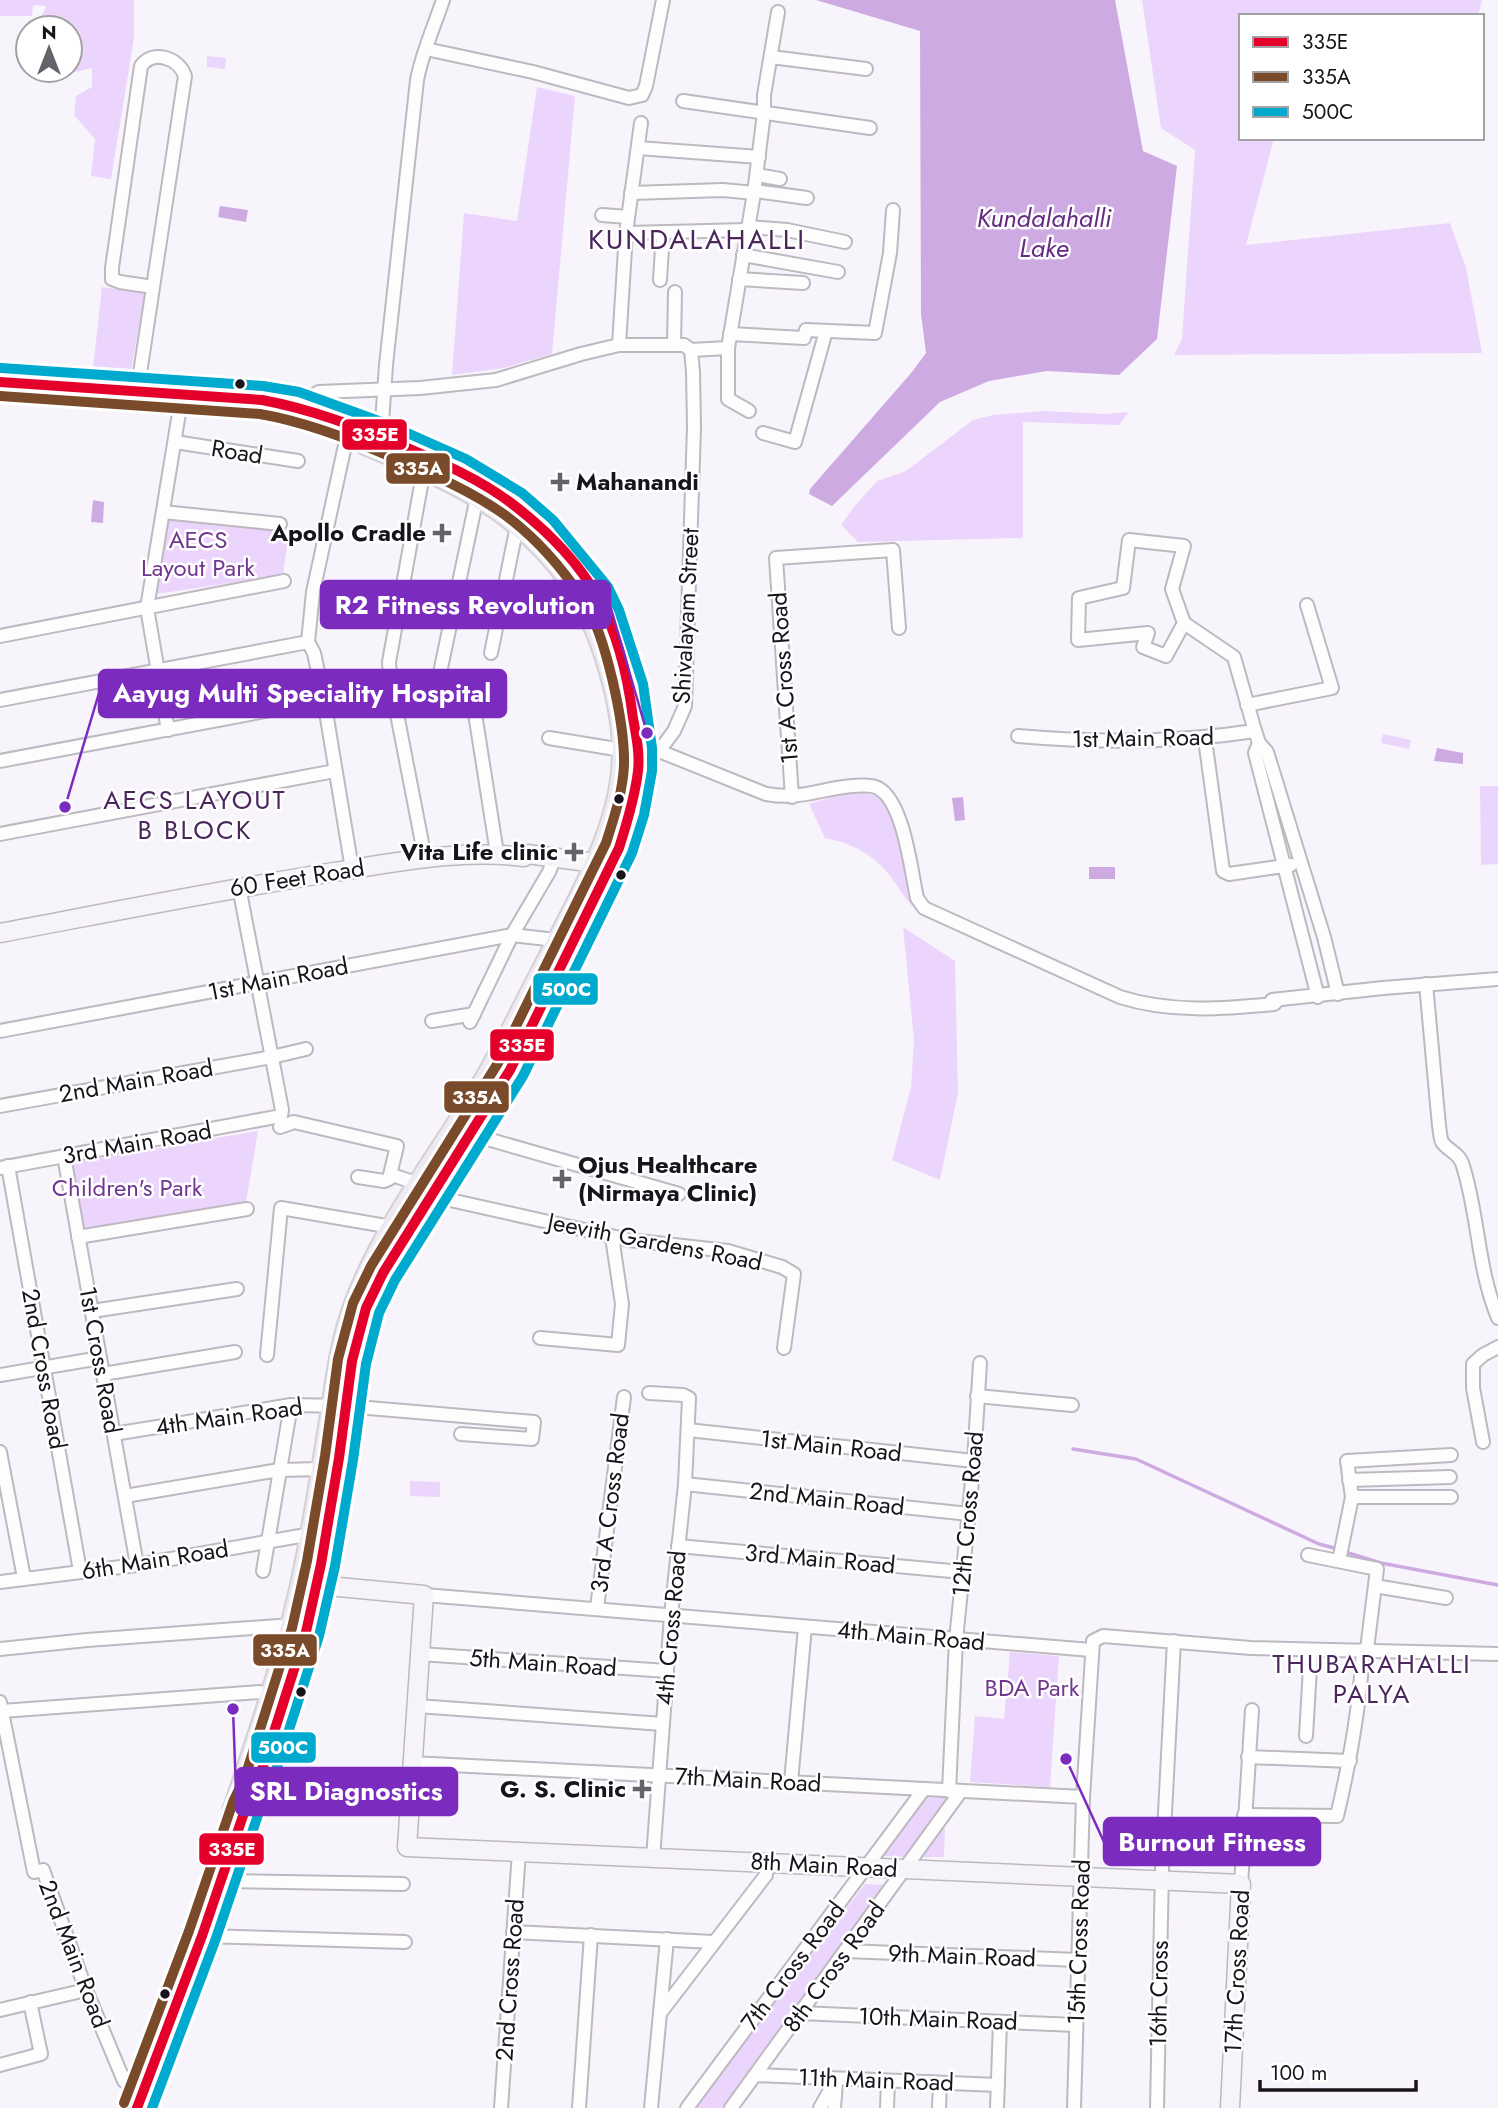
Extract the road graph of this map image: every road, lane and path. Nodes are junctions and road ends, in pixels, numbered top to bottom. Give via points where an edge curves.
1 (443, 0) edge
2 (663, 0) edge
3 (778, 12) dead end
4 (426, 48) junction
5 (771, 57) junction
6 (866, 69) dead end
7 (683, 101) dead end
8 (764, 113) junction
9 (641, 123) dead end
10 (870, 128) dead end
11 (638, 148) junction
12 (759, 157) junction
13 (757, 175) junction
14 (780, 178) dead end
15 (755, 192) junction
16 (631, 193) junction
17 (807, 198) dead end
18 (893, 210) dead end
19 (602, 215) dead end
20 (628, 217) junction
21 (748, 229) junction
22 (663, 232) junction
23 (626, 233) junction
24 (845, 242) dead end
25 (743, 255) junction
26 (838, 272) dead end
27 (660, 279) dead end
28 (739, 279) junction
29 (803, 283) dead end
30 (153, 287) junction
31 (675, 292) dead end
32 (826, 331) junction
33 (730, 334) junction
34 (619, 345) junction
35 (674, 345) junction
36 (728, 348) junction
37 (691, 350) junction
38 (0, 382) edge
39 (385, 389) junction
40 (137, 393) junction
41 (0, 395) edge
42 (180, 407) junction
43 (749, 411) dead end
44 (293, 413) junction
45 (763, 433) dead end
46 (347, 436) junction
47 (381, 437) junction
48 (175, 442) junction
49 (298, 461) dead end
50 (427, 470) junction
51 (477, 496) junction
52 (163, 512) junction
53 (280, 524) dead end
54 (517, 526) junction
55 (284, 581) dead end
56 (1307, 605) dead end
57 (147, 607) junction
58 (1184, 623) junction
59 (899, 628) dead end
60 (0, 636) edge
61 (307, 642) junction
62 (491, 653) dead end
63 (157, 670) junction
64 (437, 687) dead end
65 (0, 699) edge
66 (324, 700) junction
67 (473, 701) dead end
68 (1247, 705) junction
69 (167, 730) junction
70 (1018, 736) dead end
71 (1257, 737) junction
72 (549, 738) dead end
73 (1205, 738) junction
74 (630, 750) junction
75 (659, 751) junction
76 (0, 761) edge
77 (335, 771) junction
78 (792, 797) junction
79 (0, 834) edge
80 (497, 853) junction
81 (425, 858) junction
82 (554, 861) junction
83 (1299, 863) junction
84 (593, 867) junction
85 (1283, 868) junction
86 (352, 869) junction
87 (240, 887) junction
88 (0, 933) edge
89 (512, 935) junction
90 (556, 942) junction
91 (1498, 979) edge
92 (259, 983) junction
93 (1426, 984) junction
94 (1338, 993) junction
95 (1318, 997) junction
96 (432, 1021) dead end
97 (0, 1031) edge
98 (306, 1049) dead end
99 (272, 1057) junction
100 (0, 1105) edge
101 (277, 1123) junction
102 (470, 1133) junction
103 (64, 1156) junction
104 (4, 1167) edge
105 (392, 1175) junction
106 (358, 1177) dead end
107 (426, 1189) junction
108 (679, 1194) dead end
109 (247, 1209) dead end
110 (392, 1227) junction
111 (78, 1237) junction
112 (612, 1237) junction
113 (237, 1289) dead end
114 (92, 1311) junction
115 (1498, 1318) edge
116 (540, 1338) dead end
117 (1498, 1347) edge
118 (784, 1348) dead end
119 (235, 1352) dead end
120 (267, 1355) dead end
121 (100, 1358) junction
122 (980, 1363) dead end
123 (44, 1368) junction
124 (103, 1374) junction
125 (0, 1376) edge
126 (649, 1393) dead end
127 (981, 1396) junction
128 (624, 1397) dead end
129 (291, 1405) junction
130 (1072, 1405) dead end
131 (338, 1406) junction
132 (688, 1430) junction
133 (114, 1434) junction
134 (461, 1434) dead end
135 (1483, 1442) dead end
136 (0, 1452) edge
137 (1451, 1455) dead end
138 (974, 1461) junction
139 (321, 1469) junction
140 (279, 1470) junction
141 (1450, 1477) dead end
142 (1349, 1480) junction
143 (685, 1485) junction
144 (125, 1496) junction
145 (1352, 1497) junction
146 (1451, 1497) dead end
147 (969, 1514) junction
148 (310, 1537) junction
149 (267, 1542) junction
150 (678, 1546) junction
151 (1341, 1554) junction
152 (1308, 1555) dead end
153 (137, 1564) junction
154 (80, 1571) junction
155 (263, 1571) dead end
156 (962, 1572) junction
157 (24, 1578) junction
158 (0, 1582) edge
159 (317, 1585) junction
160 (1374, 1586) junction
161 (424, 1595) junction
162 (1446, 1598) dead end
163 (597, 1608) junction
164 (671, 1616) junction
165 (805, 1627) junction
166 (289, 1628) junction
167 (956, 1640) junction
168 (1174, 1641) junction
169 (0, 1649) edge
170 (1091, 1650) junction
171 (1311, 1650) junction
172 (1365, 1650) junction
173 (420, 1654) junction
174 (1498, 1654) edge
175 (667, 1671) junction
176 (270, 1695) junction
177 (1, 1706) edge
178 (416, 1706) junction
179 (1252, 1710) dead end
180 (663, 1724) junction
181 (1306, 1736) dead end
182 (4, 1744) edge
183 (1248, 1757) junction
184 (1350, 1761) junction
185 (412, 1763) junction
186 (7, 1773) edge
187 (659, 1776) junction
188 (791, 1782) junction
189 (924, 1789) junction
190 (955, 1791) junction
191 (1083, 1797) junction
192 (1244, 1815) junction
193 (519, 1852) junction
194 (653, 1858) junction
195 (767, 1863) junction
196 (866, 1867) junction
197 (905, 1869) junction
198 (1081, 1877) junction
199 (221, 1881) junction
200 (1162, 1881) junction
201 (403, 1884) dead end
202 (1241, 1884) junction
203 (513, 1932) junction
204 (591, 1935) junction
205 (202, 1936) junction
206 (667, 1939) junction
207 (405, 1942) dead end
208 (714, 1942) junction
209 (845, 1951) junction
210 (1078, 1960) junction
211 (86, 1990) junction
212 (30, 2002) junction
213 (0, 2010) edge
214 (661, 2012) junction
215 (800, 2013) junction
216 (1000, 2022) junction
217 (1076, 2025) junction
218 (0, 2065) edge
219 (755, 2075) junction
220 (836, 2079) junction
221 (888, 2081) junction
222 (940, 2083) junction
223 (998, 2085) junction
224 (133, 2086) junction
225 (124, 2108) edge
226 (137, 2108) edge
227 (501, 2108) edge
228 (579, 2108) edge
229 (651, 2108) edge
230 (687, 2108) edge
231 (731, 2108) edge
232 (820, 2108) edge
233 (834, 2108) edge
234 (887, 2108) edge
235 (939, 2108) edge
236 (997, 2108) edge
237 (1074, 2108) edge
238 (1157, 2108) edge
239 (1230, 2108) edge

1 - 4 street
2 - 4 street via 646,86 642,95 629,98
3 - 5 street
4 - 39 street via 417,80
5 - 6 street
5 - 8 street
7 - 8 street
8 - 10 street
8 - 12 street
9 - 11 street
11 - 12 street
11 - 16 street
12 - 13 street
13 - 14 street
13 - 15 street
15 - 16 street
15 - 17 street
15 - 21 street
16 - 20 street
18 - 32 street via 875,333
19 - 20 street
20 - 23 street
21 - 22 street
21 - 24 street via 787,230
21 - 25 street
22 - 23 street
22 - 27 street
23 - 34 street
25 - 26 street
25 - 28 street
28 - 29 street
28 - 33 street
30 - 30 street via 185,76 175,61 153,57 141,66 112,268 112,279
30 - 40 street
31 - 35 street
32 - 33 street via 806,330 804,338
32 - 45 street via 795,442
33 - 36 street
34 - 35 street
34 - 39 street via 496,380
35 - 37 street
36 - 37 street
36 - 43 street via 728,399
37 - 75 street, Shivalayam Street via 693,466 685,706
38 - 40 main road
39 - 44 street via 319,392
39 - 47 street
40 - 44 main road via 262,400
41 - 42 main road
42 - 44 main road
42 - 48 street
44 - 46 main road
44 - 47 main road
46 - 50 main road
46 - 61 street
47 - 74 main road via 484,485 519,508 563,551 596,594 615,638 629,686
48 - 49 street, Road
48 - 52 street
50 - 51 main road
50 - 81 street via 389,662
51 - 54 main road
51 - 64 street
52 - 53 street
52 - 57 street
54 - 62 street
54 - 74 main road via 554,561 593,621
55 - 57 street
56 - 68 street via 1332,688
57 - 60 street
57 - 63 street
58 - 58 street via 1166,656 1143,647 1148,633 1078,640 1079,598 1123,588 1129,540 1184,546 1172,589
58 - 68 street via 1234,657
59 - 78 street, 1st A Cross Road via 893,550 776,558
61 - 63 street
61 - 66 street via 314,653
63 - 65 street
63 - 69 street
66 - 69 street
66 - 77 street
67 - 80 street
68 - 71 street
69 - 76 street
70 - 73 street, 1st Main Road via 1151,742
71 - 73 street, 1st Main Road
71 - 83 street via 1267,752
71 - 85 street via 1255,753
72 - 74 street
73 - 85 street via 1223,871
74 - 75 street
74 - 84 main road
74 - 102 main road via 638,770 619,848 510,1070
75 - 78 street via 766,794
77 - 79 street
77 - 86 street
78 - 95 street via 852,786 878,788 897,811 917,898 924,908 1120,997 1159,1006
80 - 81 street, 60 Feet Road
80 - 82 street, 60 Feet Road
81 - 86 street, 60 Feet Road
82 - 84 street, 60 Feet Road
82 - 89 street
83 - 85 street
83 - 94 street
84 - 90 main road
85 - 95 street
86 - 87 street, 60 Feet Road
87 - 88 street, 60 Feet Road
87 - 92 street
89 - 90 street, 1st Main Road
89 - 92 street, 1st Main Road
89 - 96 street via 472,1018
90 - 107 main road
91 - 93 street
92 - 97 street, 1st Main Road
92 - 99 street
93 - 94 street
93 - 115 street via 1439,1126 1443,1142 1462,1161 1487,1292
94 - 95 street
98 - 99 street, 2nd Main Road
99 - 100 street, 2nd Main Road
99 - 101 street via 282,1110
101 - 103 street, 3rd Main Road
101 - 105 street, 3rd Main Road via 294,1122 397,1146
102 - 107 main road
102 - 108 street
103 - 104 street, 3rd Main Road
103 - 111 street, 1st Cross Road
104 - 123 street, 2nd Cross Road
105 - 106 street via 384,1181
105 - 107 street, Jeevith Gardens Road
107 - 110 main road
107 - 112 street, Jeevith Gardens Road via 464,1203
107 - 131 main road via 366,1308
109 - 111 street
110 - 120 street via 281,1208
110 - 131 main road via 353,1308 340,1356
111 - 114 street, 1st Cross Road
112 - 116 street via 622,1304 618,1345
112 - 118 street, Jeevith Gardens Road via 728,1251 794,1274
113 - 114 street
114 - 121 street, 1st Cross Road
117 - 135 street via 1473,1364
119 - 124 street
121 - 123 street
121 - 124 street, 1st Cross Road
122 - 127 street, 12th Cross Road
123 - 125 street
123 - 154 street, 2nd Cross Road
124 - 133 street, 1st Cross Road
126 - 132 street, 4th Cross Road via 689,1398
127 - 130 street
127 - 138 street, 12th Cross Road
128 - 163 street, 3rd A Cross Road
129 - 131 street, 4th Main Road
129 - 133 street, 4th Main Road
129 - 140 street
131 - 134 street, 4th Main Road via 534,1422 532,1439
131 - 139 main road
131 - 159 main road via 339,1458
132 - 138 street, 1st Main Road
132 - 143 street, 4th Cross Road
133 - 144 street, 1st Cross Road
136 - 157 street
137 - 142 street via 1347,1461
138 - 147 street, 12th Cross Road
139 - 140 street
139 - 148 main road
140 - 144 street
140 - 149 street
141 - 142 street
142 - 145 street
143 - 147 street, 2nd Main Road
143 - 150 street, 4th Cross Road
144 - 153 street, 1st Cross Road
145 - 146 street
145 - 151 street
147 - 156 street, 12th Cross Road
148 - 149 street, 6th Main Road
148 - 166 main road
149 - 153 street, 6th Main Road
149 - 155 street
150 - 156 street, 3rd Main Road
150 - 164 street, 4th Cross Road
151 - 152 street
151 - 160 street via 1377,1569
153 - 154 street, 6th Main Road
154 - 157 street, 6th Main Road
156 - 167 street, 12th Cross Road
157 - 158 street, 6th Main Road
159 - 161 street, 4th Main Road
159 - 199 main road via 286,1699
160 - 162 street
160 - 172 street
161 - 163 street, 4th Main Road
161 - 173 street
163 - 164 street, 4th Main Road
164 - 165 street, 4th Main Road
164 - 175 street, 4th Cross Road
165 - 167 street, 4th Main Road
165 - 188 street
166 - 169 street
166 - 176 main road
167 - 170 street, 4th Main Road
167 - 190 street, 12th Cross Road
168 - 170 street via 1103,1636 1093,1641
168 - 171 street
168 - 200 street, 16th Cross
170 - 191 street, 15th Cross Road
171 - 172 street
171 - 181 street
172 - 174 street
172 - 184 street
173 - 175 street, 5th Main Road
173 - 178 street
175 - 180 street, 4th Cross Road
176 - 177 street
176 - 224 main road via 197,1917
177 - 182 street, 2nd Main Road
178 - 180 street
178 - 185 street
179 - 183 street, 17th Cross Road
180 - 187 street, 4th Cross Road
182 - 186 street, 2nd Main Road
183 - 184 street
183 - 192 street, 17th Cross Road
184 - 192 street via 1337,1816
185 - 187 street, 7th Main Road
185 - 193 street, 8th Main Road via 407,1847
186 - 211 street, 2nd Main Road via 34,1872 43,1870
187 - 188 street, 7th Main Road
187 - 194 street, 4th Cross Road
188 - 189 street, 7th Main Road
189 - 190 street, 7th Main Road
189 - 196 street, 7th Cross Road
190 - 191 street, 7th Main Road
190 - 197 street, 8th Cross Road
191 - 198 street, 15th Cross Road
192 - 202 street, 17th Cross Road
193 - 194 street, 8th Main Road
193 - 203 street, 2nd Cross Road
194 - 195 street, 8th Main Road
195 - 196 street, 8th Main Road
195 - 208 street via 766,1875
196 - 197 street, 8th Main Road
196 - 230 street, 7th Cross Road
197 - 198 street, 8th Main Road
197 - 209 street, 8th Cross Road
198 - 200 street, 8th Main Road
198 - 210 street, 15th Cross Road
199 - 201 street
199 - 205 main road
200 - 202 street, 8th Main Road
200 - 238 street, 16th Cross
202 - 239 street, 17th Cross Road
203 - 204 street
203 - 227 street, 2nd Cross Road
204 - 206 street
204 - 228 street
205 - 207 street
205 - 226 main road
206 - 208 street
206 - 214 street
208 - 214 street
209 - 210 street, 9th Main Road
209 - 215 street, 8th Cross Road
210 - 217 street, 15th Cross Road
211 - 212 street
211 - 224 street, 2nd Main Road via 124,2081
212 - 213 street
212 - 218 street via 41,2054
214 - 229 street
215 - 216 street, 10th Main Road
215 - 219 street, 8th Cross Road
216 - 217 street, 10th Main Road
216 - 223 street
217 - 237 street, 15th Cross Road
219 - 220 street, 11th Main Road
219 - 231 street, 8th Cross Road
220 - 221 street, 11th Main Road
220 - 232 street
220 - 233 street
221 - 222 street, 11th Main Road
221 - 234 street
222 - 223 street, 11th Main Road
222 - 235 street
223 - 236 street
224 - 225 main road

